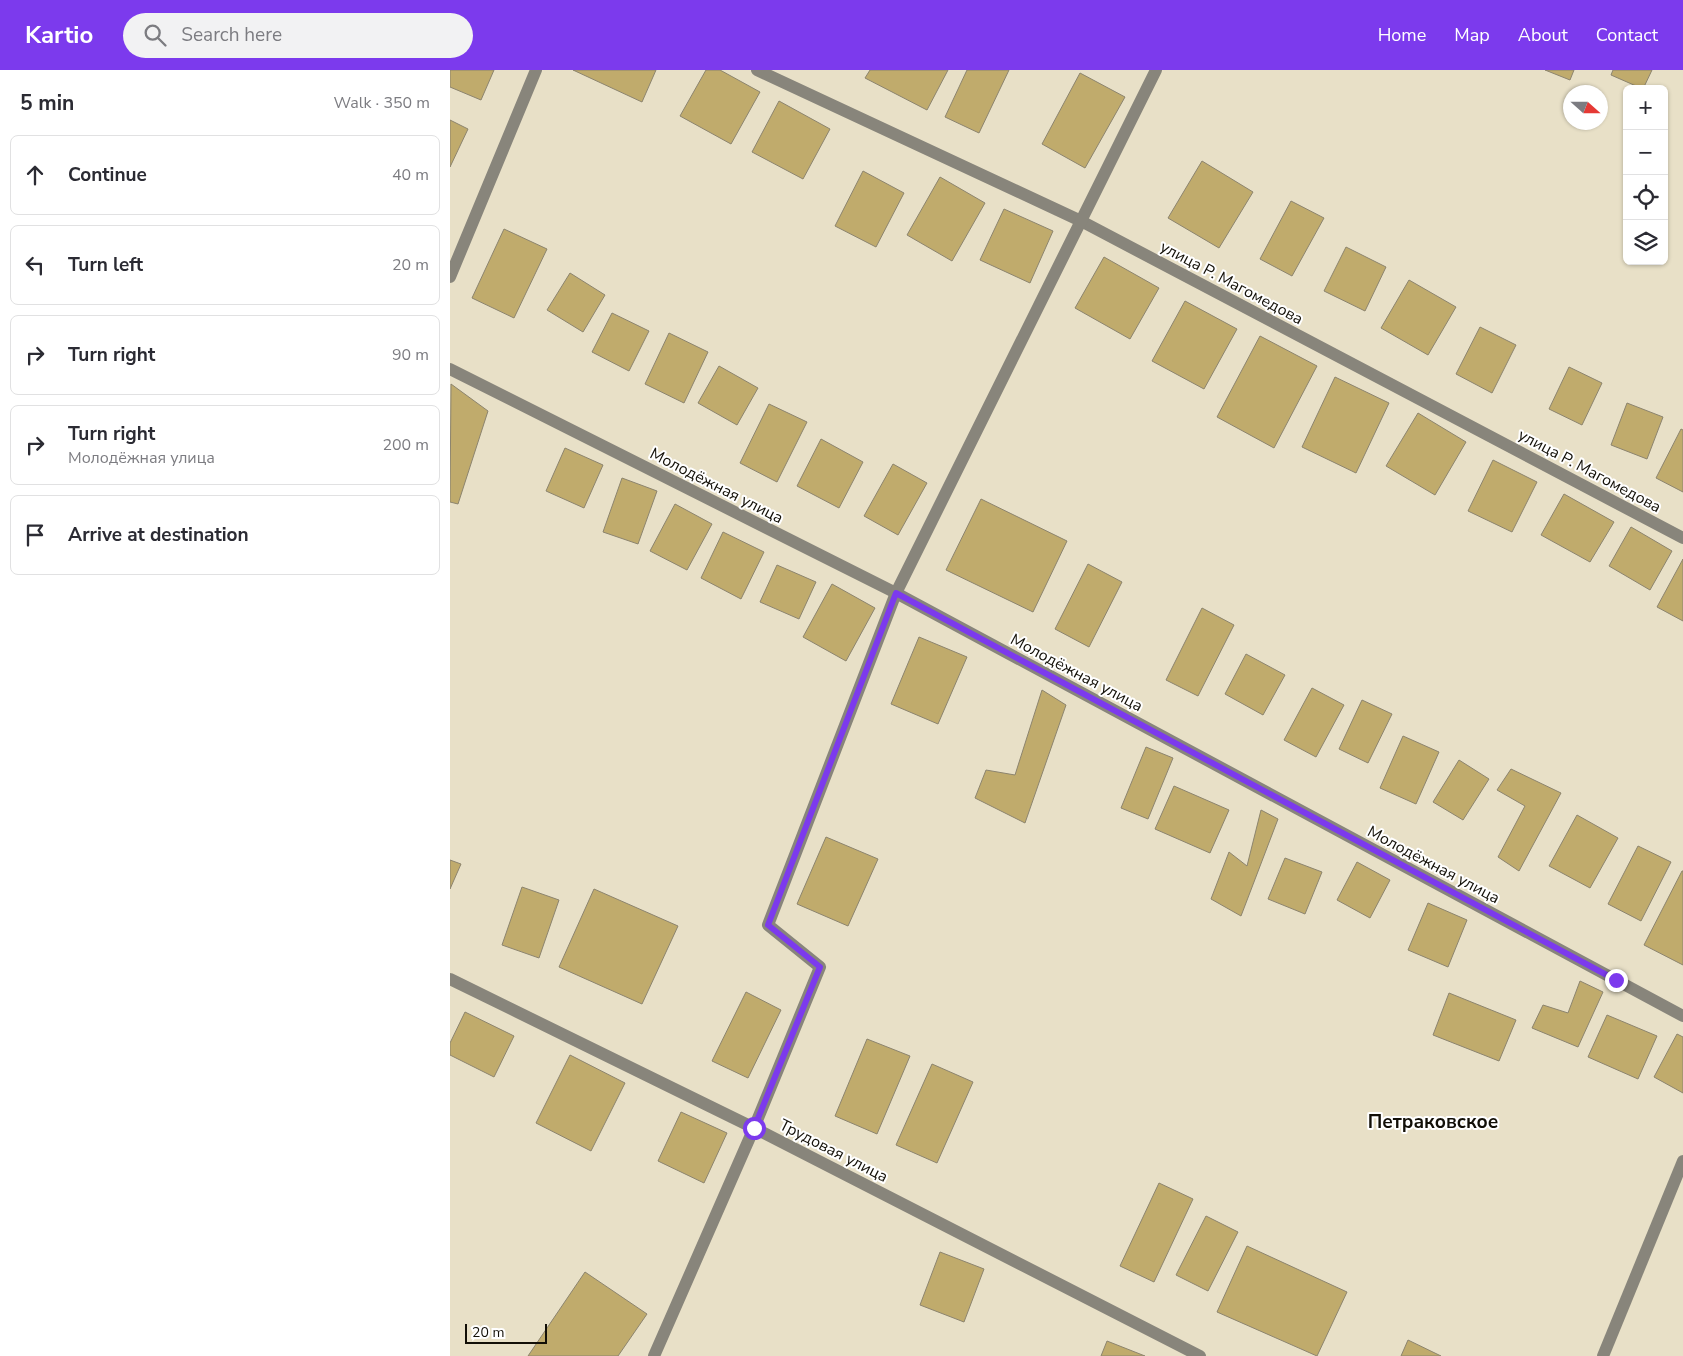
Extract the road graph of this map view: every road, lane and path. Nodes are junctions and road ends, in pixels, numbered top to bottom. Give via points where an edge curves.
1 (536, 70) edge
2 (757, 70) edge
3 (1156, 70) edge
4 (1081, 221) junction
5 (450, 277) edge
6 (450, 369) edge
7 (1683, 538) edge
8 (896, 593) junction
9 (450, 979) edge
10 (1683, 1016) edge
11 (754, 1128) junction
12 (1683, 1161) edge
13 (654, 1356) edge
14 (1200, 1356) edge
15 (1603, 1356) edge

1 - 5 street
2 - 4 street, улица Р. Магомедова
3 - 4 street
4 - 7 street, улица Р. Магомедова
4 - 8 street
6 - 8 street, Молодёжная улица
8 - 10 street, Молодёжная улица
8 - 11 street via 768,925 820,967
9 - 11 street, Трудовая улица
11 - 13 street
11 - 14 street, Трудовая улица
12 - 15 street

